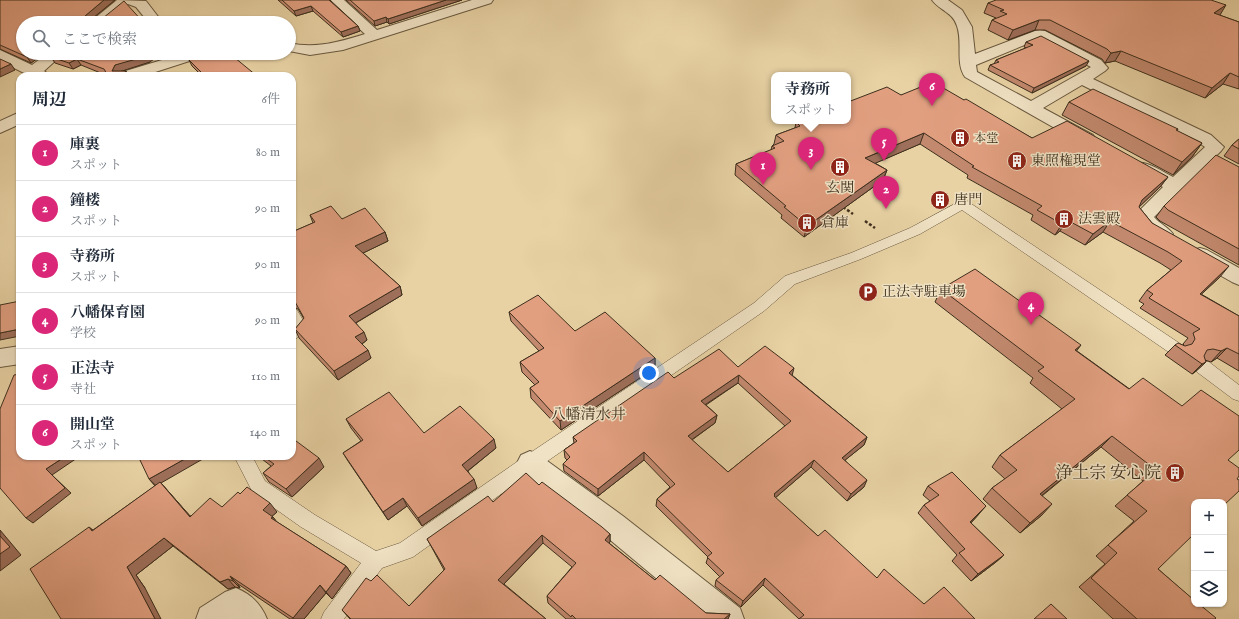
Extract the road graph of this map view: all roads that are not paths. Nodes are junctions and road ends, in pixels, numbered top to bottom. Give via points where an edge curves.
1 (126, 0) edge
2 (130, 0) edge
3 (339, 0) edge
4 (486, 0) edge
5 (939, 0) edge
6 (105, 16) edge
7 (150, 16) edge
8 (375, 36) junction
9 (296, 49) edge
10 (0, 55) edge
11 (51, 60) edge
12 (179, 60) edge
13 (967, 63) junction
14 (34, 72) edge
15 (40, 72) edge
16 (140, 72) edge
17 (1081, 79) junction
18 (1030, 108) junction
19 (16, 119) edge
20 (0, 128) edge
21 (1099, 146) edge
22 (1127, 160) edge
23 (1175, 186) junction
24 (1237, 274) edge
25 (296, 321) edge
26 (296, 330) edge
27 (1176, 348) edge
28 (1210, 372) dead end
29 (1239, 394) edge
30 (245, 460) edge
31 (530, 463) junction
32 (375, 561) junction
33 (211, 619) edge
34 (252, 619) edge
35 (331, 619) edge
36 (729, 619) edge

1 - 6 street
2 - 7 street via 140,4
3 - 8 street
4 - 8 street
5 - 13 street via 956,12 966,25
8 - 9 street via 333,48
10 - 14 street
11 - 15 street
12 - 16 street
13 - 17 street via 1040,34 1096,63 1100,68
13 - 18 street via 970,74
17 - 18 street
17 - 23 street via 1205,139 1215,148 1213,159
18 - 21 street
19 - 20 street
22 - 23 street
23 - 24 street via 1143,217 1152,227
25 - 26 lane via 299,327
27 - 31 lane via 962,204 915,231 790,280 759,307
28 - 29 lane
30 - 32 lane via 259,487 308,521
31 - 32 lane via 406,550
31 - 36 street via 613,525
32 - 35 lane
33 - 34 street via 236,603

